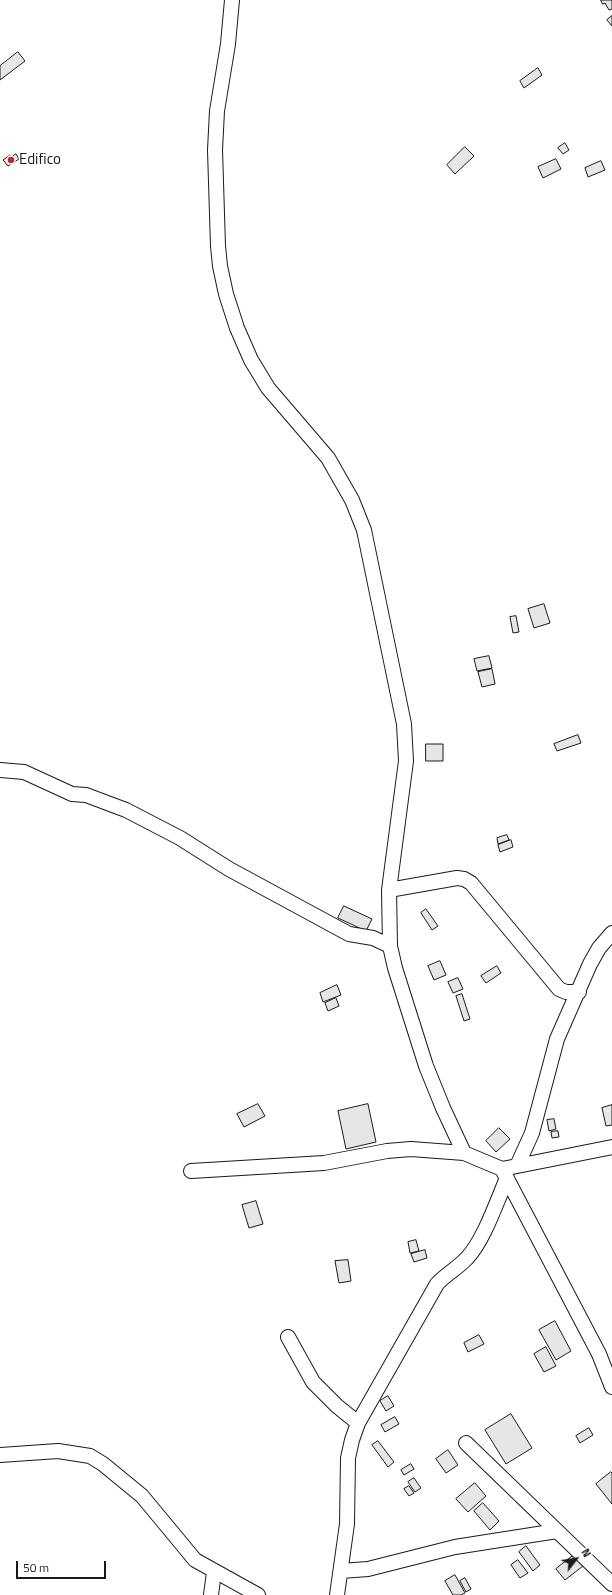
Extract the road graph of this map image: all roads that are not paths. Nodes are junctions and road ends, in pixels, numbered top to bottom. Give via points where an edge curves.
1 (232, 0) edge
2 (0, 770) edge
3 (389, 890) junction
4 (612, 934) edge
5 (390, 946) junction
6 (579, 992) junction
7 (612, 1147) edge
8 (464, 1153) junction
9 (517, 1166) junction
10 (190, 1171) dead end
11 (504, 1174) junction
12 (288, 1336) dead end
13 (612, 1387) edge
14 (358, 1423) junction
15 (466, 1443) dead end
16 (0, 1455) edge
17 (556, 1531) junction
18 (340, 1571) junction
19 (214, 1572) junction
20 (612, 1584) edge
21 (211, 1595) edge
22 (258, 1595) edge
23 (337, 1595) edge

1 - 3 street via 217,111 220,266 228,301 251,360 268,388 328,458 349,494 364,530 404,724 406,761
2 - 5 street via 24,772 72,794 86,795 126,810 349,934 373,938
3 - 5 street
3 - 6 street via 457,878 464,879 471,883 559,989
4 - 6 street via 599,948
5 - 8 street via 426,1066
6 - 9 street via 557,1039 532,1133
7 - 9 street
8 - 10 street via 411,1149 324,1163
8 - 11 street
9 - 11 street
11 - 13 street via 599,1354
11 - 14 street via 479,1240 468,1258 437,1284
12 - 14 street via 313,1382
14 - 18 street via 348,1458 347,1524
15 - 17 street
16 - 19 street via 58,1450 90,1456 142,1496 192,1556
17 - 18 street via 455,1547 368,1569
17 - 20 street
18 - 23 street
19 - 21 street
19 - 22 street

